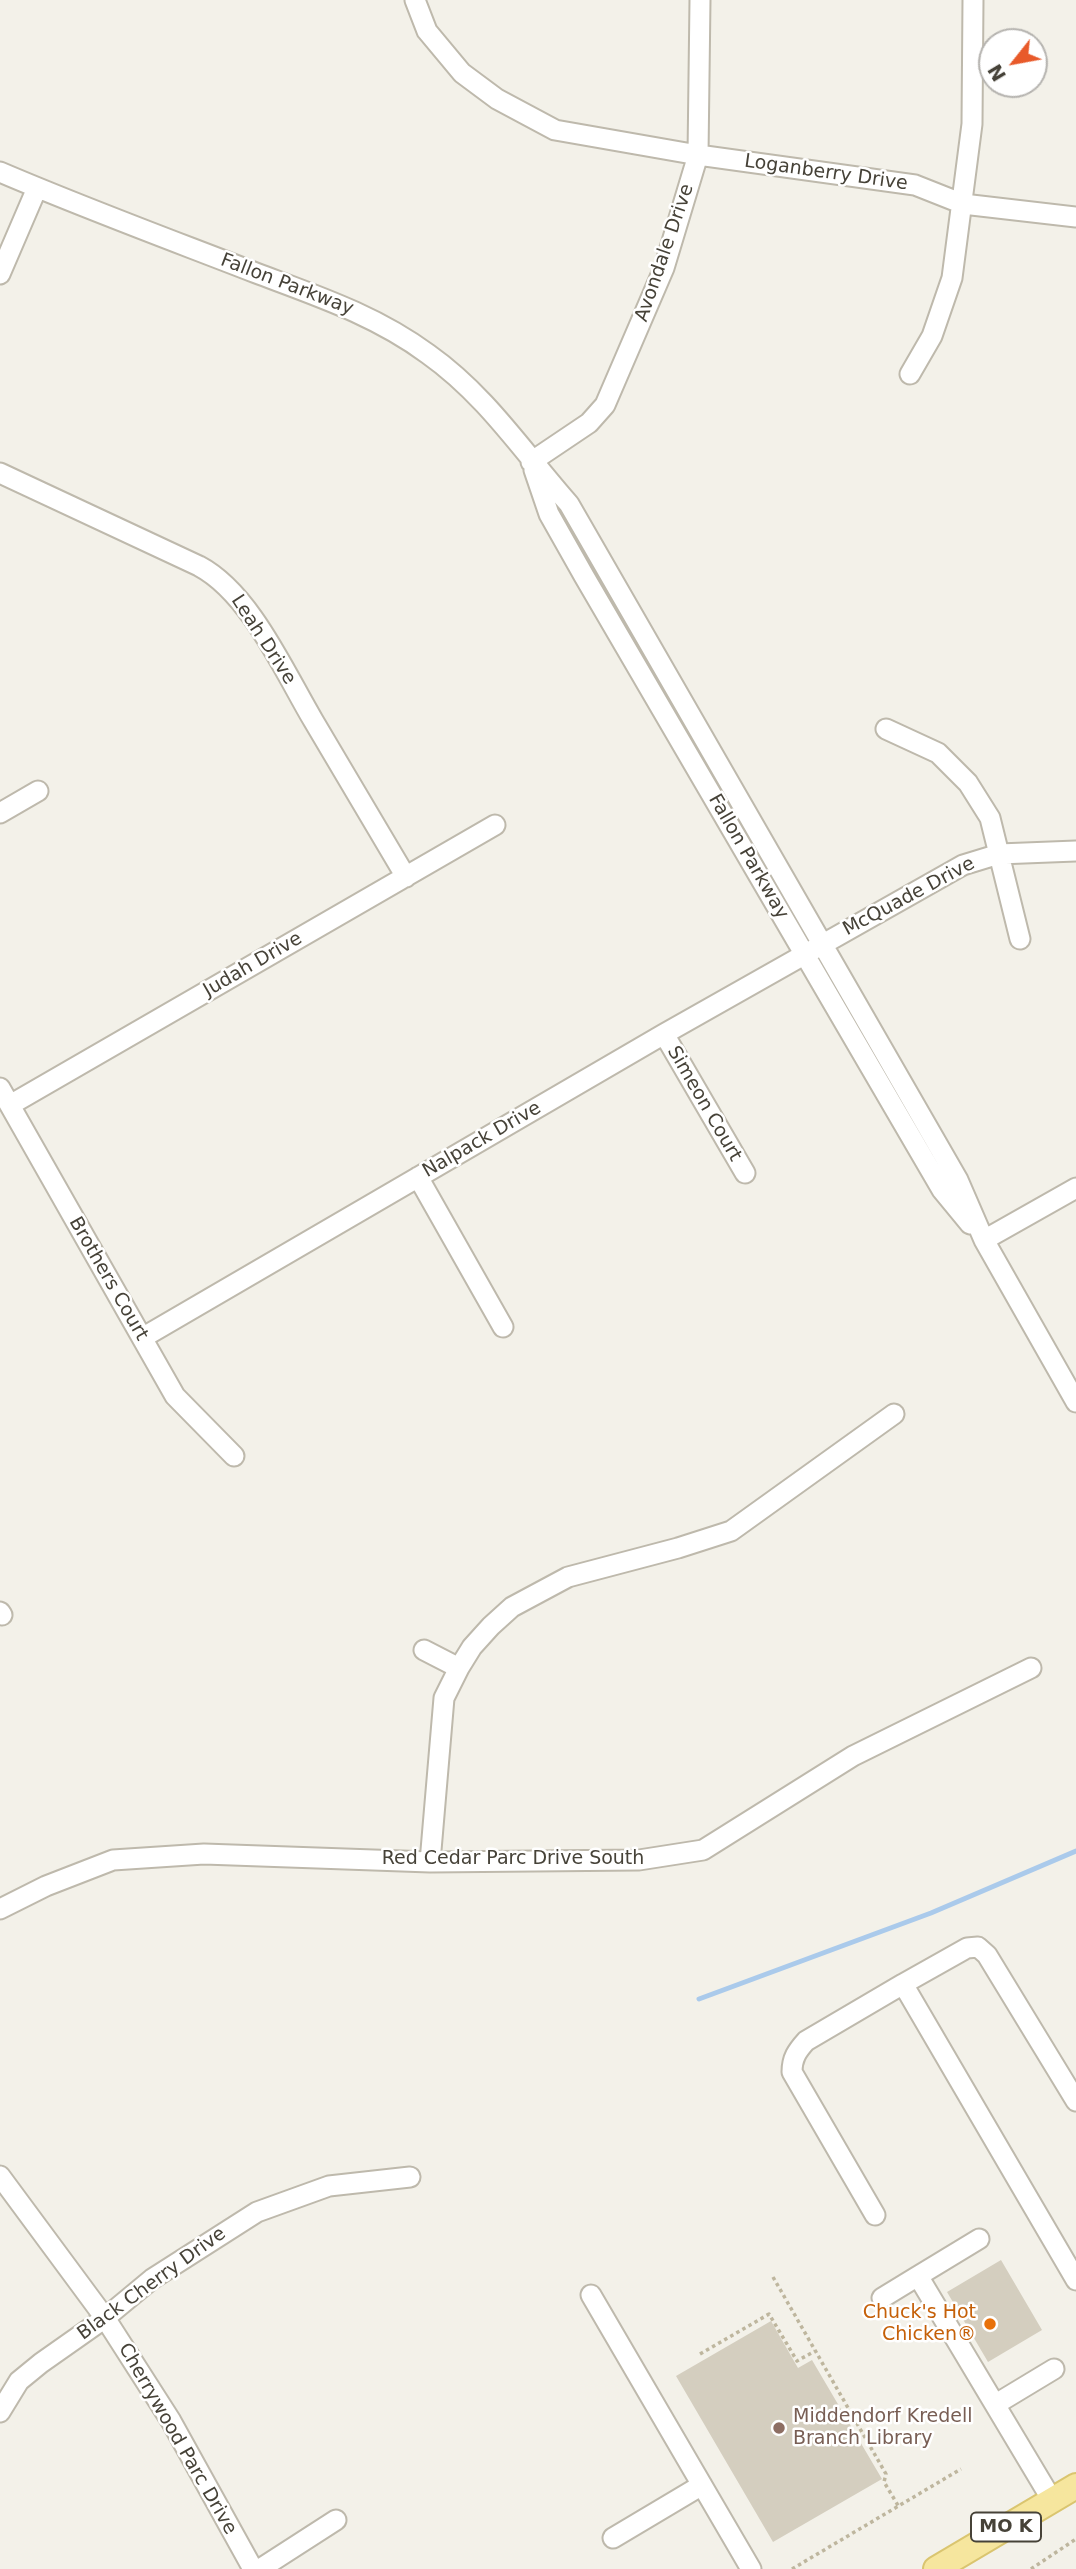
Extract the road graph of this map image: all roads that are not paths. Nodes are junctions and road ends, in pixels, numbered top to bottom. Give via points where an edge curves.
1 (415, 0) edge
2 (700, 0) edge
3 (973, 0) edge
4 (698, 155) junction
5 (0, 172) edge
6 (37, 188) junction
7 (963, 204) junction
8 (1076, 217) edge
9 (0, 274) edge
10 (910, 374) dead end
11 (531, 462) junction
12 (0, 473) edge
13 (886, 729) dead end
14 (38, 791) dead end
15 (0, 813) edge
16 (495, 825) dead end
17 (1076, 851) edge
18 (999, 854) junction
19 (406, 877) junction
20 (1020, 939) dead end
21 (814, 949) junction
22 (664, 1034) junction
23 (5, 1096) edge
24 (744, 1173) dead end
25 (418, 1177) junction
26 (1074, 1194) edge
27 (984, 1240) junction
28 (503, 1327) dead end
29 (142, 1338) junction
30 (1076, 1402) edge
31 (894, 1413) dead end
32 (234, 1456) dead end
33 (424, 1650) dead end
34 (458, 1668) junction
35 (1031, 1668) dead end
36 (430, 1862) junction
37 (0, 1909) edge
38 (903, 1984) junction
39 (1076, 2101) edge
40 (0, 2176) edge
41 (410, 2177) dead end
42 (875, 2215) dead end
43 (979, 2239) dead end
44 (918, 2276) junction
45 (1076, 2280) edge
46 (591, 2295) dead end
47 (882, 2298) dead end
48 (105, 2318) junction
49 (1054, 2369) dead end
50 (996, 2404) junction
51 (0, 2412) edge
52 (702, 2485) junction
53 (1076, 2486) edge
54 (1052, 2500) junction
55 (336, 2520) dead end
56 (613, 2538) dead end
57 (253, 2569) edge
58 (260, 2569) edge
59 (751, 2569) edge
60 (936, 2569) edge

1 - 4 street, Loganberry Drive via 427,31 462,73 498,99 555,130
2 - 4 street, Avondale Drive
3 - 7 street via 972,124
4 - 7 street, Loganberry Drive via 915,186
4 - 11 street, Avondale Drive via 664,268 605,405 589,423
5 - 6 street, Fallon Parkway
6 - 9 street
6 - 11 street, Fallon Parkway via 372,318 430,355 477,394
7 - 8 street, Loganberry Drive
7 - 10 street via 952,278 932,336
11 - 21 street, Fallon Parkway via 549,514
12 - 19 street, Leah Drive via 199,566 227,586 264,636
13 - 18 street via 938,752 968,783 990,818
14 - 15 street
16 - 19 street, Judah Drive
17 - 18 street, McQuade Drive
18 - 20 street, McQuade Drive
18 - 21 street, McQuade Drive via 963,864
19 - 23 street, Judah Drive
21 - 22 street, Nalpack Drive
21 - 27 street, Fallon Parkway via 942,1190
22 - 24 street, Simeon Court
22 - 25 street, Nalpack Drive
23 - 29 street, Brothers Court
25 - 28 street
25 - 29 street, Nalpack Drive
26 - 27 street
27 - 30 street, Fallon Parkway
29 - 32 street, Brothers Court via 175,1396
31 - 34 street via 731,1531 568,1577 512,1606
33 - 34 street
34 - 36 street via 444,1698
35 - 36 street, Red Cedar Parc Drive South via 853,1756 703,1850 639,1860
36 - 37 street, Red Cedar Parc Drive South via 204,1854 113,1860
38 - 39 street via 967,1948 978,1947
38 - 42 street via 806,2041 792,2063 792,2072
38 - 45 street
40 - 48 street, Cherrywood Parc Drive
41 - 48 street, Black Cherry Drive via 329,2186 257,2212 152,2279
43 - 44 street
44 - 47 street
44 - 50 street
46 - 52 street
48 - 51 street, Black Cherry Drive via 19,2381
48 - 57 street, Cherrywood Parc Drive via 171,2421
49 - 50 street
50 - 54 street
52 - 56 street
52 - 59 street
53 - 54 main road, MO K
54 - 60 main road, MO K
55 - 58 street

